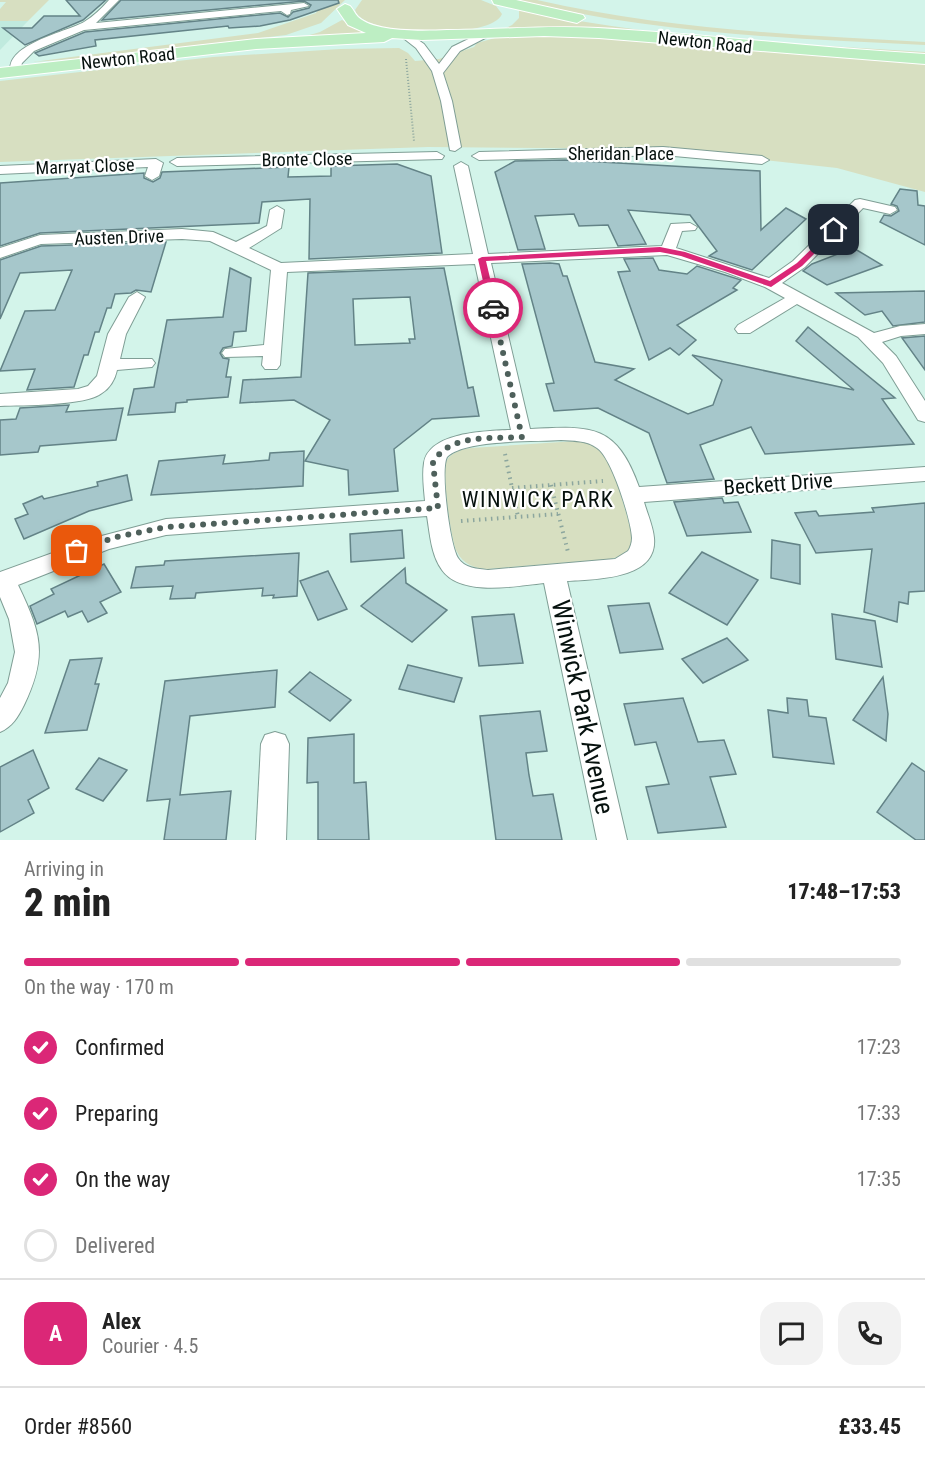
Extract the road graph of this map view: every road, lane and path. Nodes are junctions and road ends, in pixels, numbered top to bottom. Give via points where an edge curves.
1 (114, 0) edge
2 (497, 0) edge
3 (304, 6) dead end
4 (340, 13) edge
5 (83, 27) junction
6 (485, 34) junction
7 (403, 42) junction
8 (256, 44) junction
9 (925, 49) edge
10 (925, 59) edge
11 (439, 71) junction
12 (8, 72) edge
13 (456, 147) junction
14 (415, 156) junction
15 (437, 156) junction
16 (480, 156) junction
17 (762, 160) dead end
18 (177, 162) dead end
19 (461, 166) junction
20 (0, 170) edge
21 (152, 176) dead end
22 (277, 210) dead end
23 (890, 210) dead end
24 (677, 226) dead end
25 (237, 248) junction
26 (669, 250) junction
27 (0, 253) edge
28 (482, 259) junction
29 (279, 268) junction
30 (771, 284) junction
31 (137, 297) dead end
32 (798, 297) junction
33 (925, 329) edge
34 (743, 330) dead end
35 (872, 339) junction
36 (231, 353) dead end
37 (146, 363) dead end
38 (109, 365) junction
39 (0, 400) edge
40 (925, 416) edge
41 (512, 438) junction
42 (925, 474) edge
43 (551, 485) junction
44 (628, 487) junction
45 (512, 488) junction
46 (558, 514) junction
47 (439, 515) junction
48 (518, 517) junction
49 (564, 574) junction
50 (2, 581) edge
51 (0, 720) edge
52 (275, 744) dead end
53 (271, 840) edge
54 (612, 840) edge

1 - 5 street
2 - 6 main road via 510,8 511,16
2 - 9 main road, Newton Road via 614,23
3 - 5 street
4 - 7 main road
4 - 8 main road, Newton Road via 309,32
5 - 12 street via 26,51
6 - 7 main road, Newton Road
6 - 10 main road, Newton Road via 592,31
6 - 11 street via 456,49
7 - 8 main road, Newton Road
7 - 11 street via 424,49
7 - 14 path
8 - 12 main road, Newton Road
11 - 13 street
13 - 15 street
13 - 16 street via 469,148
14 - 15 street, Bronte Close
14 - 18 street, Bronte Close
15 - 19 street via 443,163
16 - 17 street, Sheridan Place via 663,151
16 - 19 street
19 - 28 street
20 - 21 street, Marryat Close via 156,163
22 - 25 street via 274,228
23 - 30 street via 862,199 799,264
24 - 26 street
25 - 27 street, Austen Drive via 213,237 183,234 40,240
25 - 29 street, Austen Drive
26 - 28 street, Austen Drive
26 - 30 street, Austen Drive
28 - 29 street, Austen Drive
28 - 41 street
29 - 36 street via 272,358
30 - 32 street, Austen Drive
31 - 38 street via 117,334
32 - 34 street
32 - 35 street, Austen Drive
33 - 35 street
35 - 40 street, Austen Drive
37 - 38 street
38 - 39 street via 106,378 87,393
41 - 44 street, Winwick Park Avenue via 573,434 600,440 616,455
41 - 45 path
41 - 47 street, Winwick Park Avenue via 463,441 438,454 433,463
42 - 44 street, Beckett Drive
43 - 44 path
43 - 45 path
43 - 46 path
44 - 49 street, Winwick Park Avenue via 644,538 638,557 617,568
45 - 48 path
46 - 48 path
46 - 49 path
47 - 48 path
47 - 49 street, Winwick Park Avenue via 444,555 450,565 473,578
47 - 50 street via 156,528 89,546
49 - 54 street, Winwick Park Avenue
50 - 51 street via 17,608 29,650 22,683
52 - 53 street

